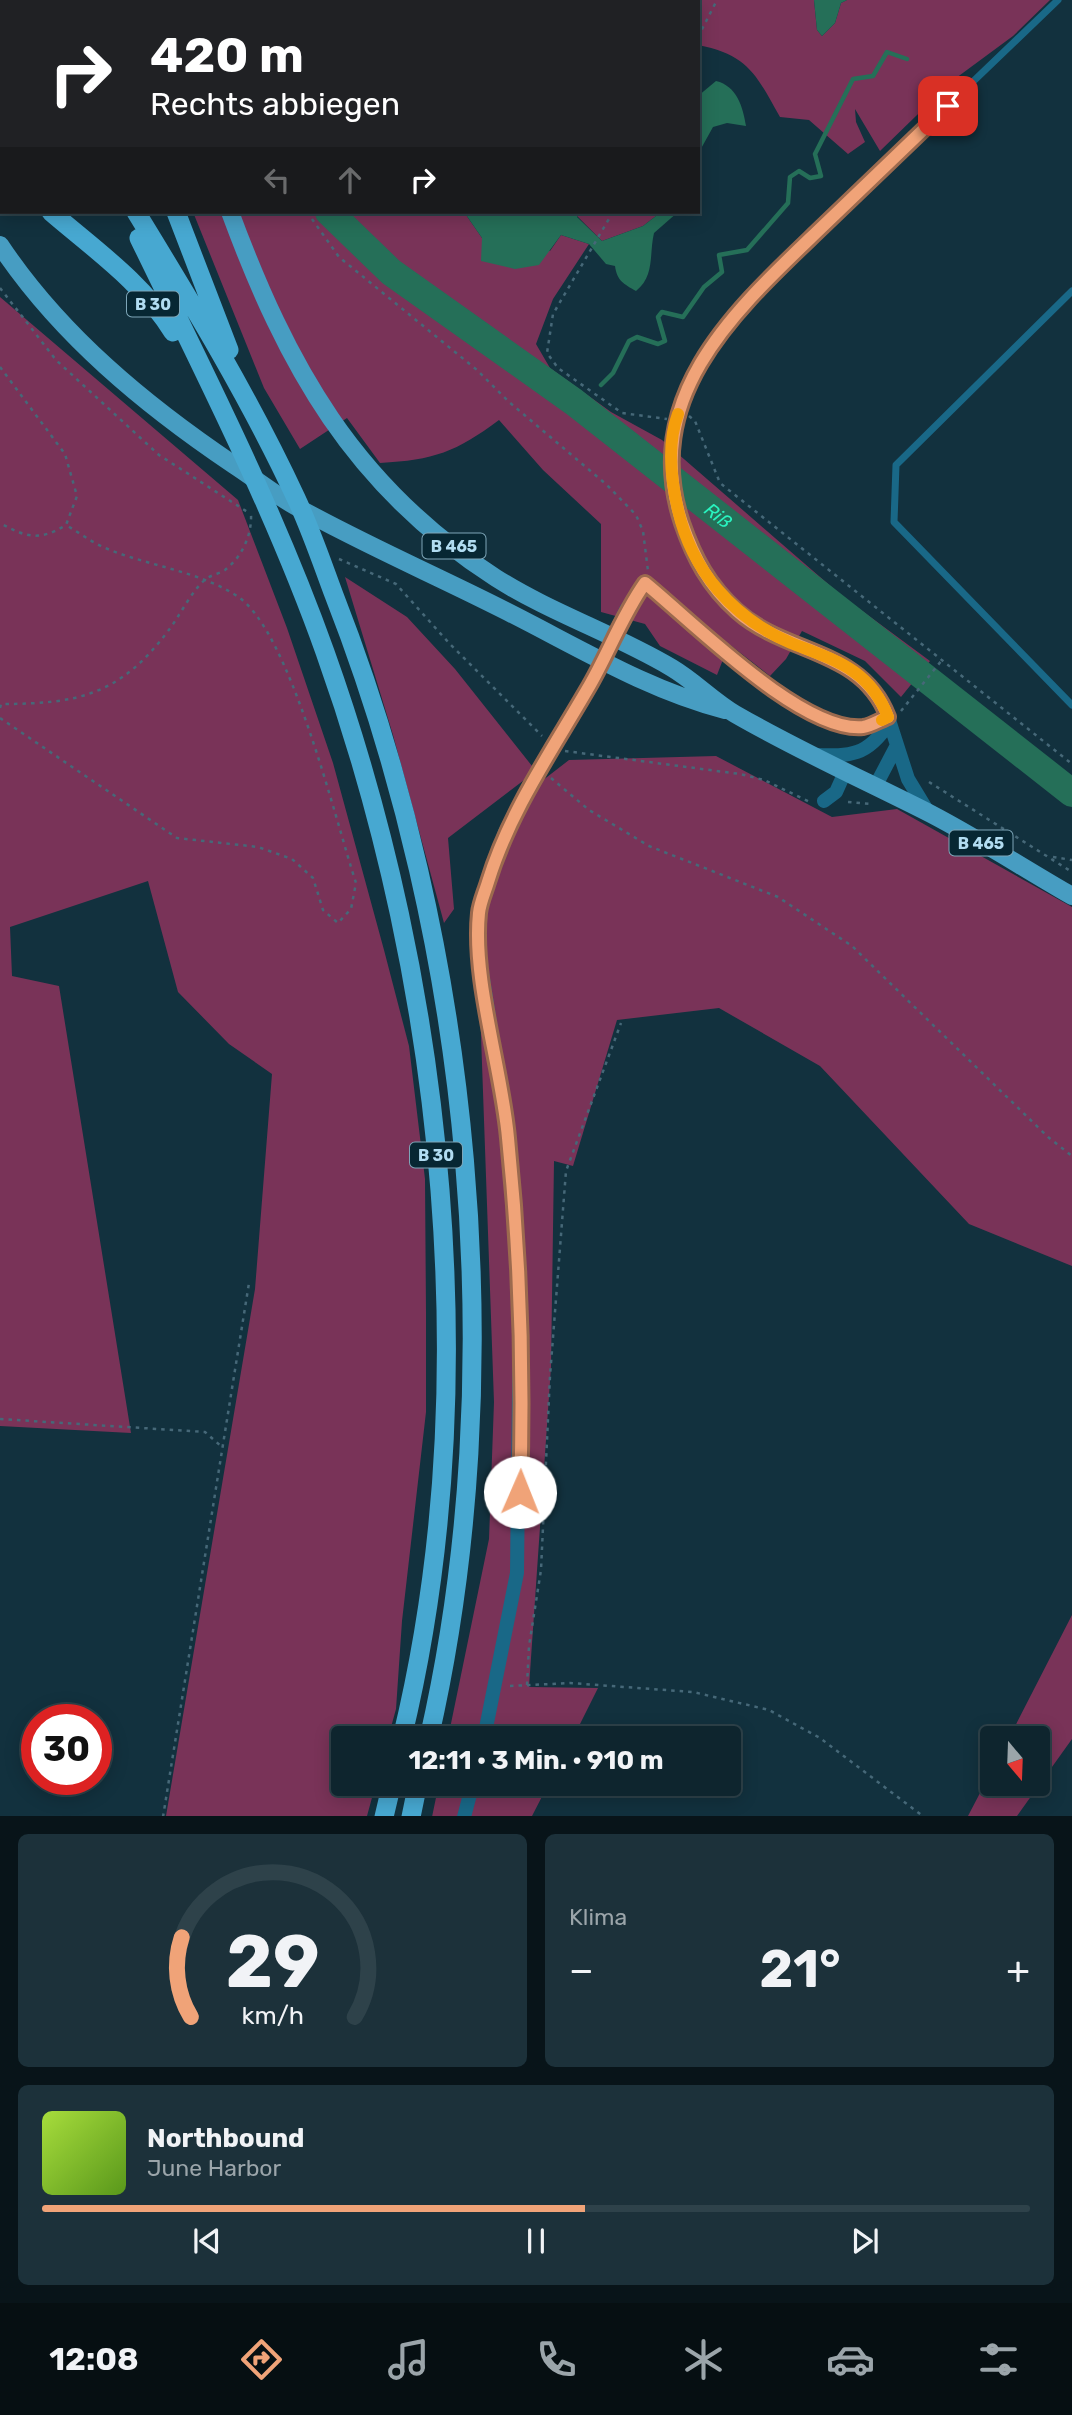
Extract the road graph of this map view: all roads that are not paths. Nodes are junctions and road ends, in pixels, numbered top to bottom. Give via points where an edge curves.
1 (1058, 0) edge
2 (53, 214) edge
3 (127, 214) edge
4 (137, 214) edge
5 (177, 214) edge
6 (231, 214) edge
7 (0, 245) edge
8 (1072, 291) edge
9 (252, 410) junction
10 (227, 419) junction
11 (1072, 705) edge
12 (732, 712) junction
13 (889, 720) junction
14 (896, 747) junction
15 (811, 755) junction
16 (845, 772) junction
17 (875, 787) junction
18 (824, 801) road end
19 (929, 813) junction
20 (1072, 896) edge
21 (404, 1726) edge
22 (431, 1726) edge
23 (487, 1726) edge
24 (388, 1796) edge
25 (415, 1796) edge
26 (470, 1796) edge
27 (384, 1816) edge
28 (411, 1816) edge
29 (464, 1816) edge

1 - 13 lane via 763,283 713,339 689,382 676,421 674,491 701,572 738,612 789,642 829,656 864,679 880,696
2 - 10 highway, B 30 via 122,271 163,315
3 - 10 highway, B 30
4 - 9 highway, B 30
5 - 9 highway
6 - 12 main road, B 465 via 259,291 312,393 389,490 439,536 497,578 671,667
7 - 12 main road, B 465 via 47,305 142,398 295,506 592,655 694,702
8 - 11 lane via 896,465 894,522
9 - 22 highway, B 30 via 298,502 388,752 421,877 444,1003 464,1159 470,1316 466,1458 454,1591
10 - 21 highway, B 30 via 290,561 340,694 378,824 410,969 435,1145 445,1306 440,1480 428,1597
12 - 15 main road, B 465
13 - 14 street
13 - 15 street via 872,746 859,753
13 - 23 street via 865,727 834,723 790,700 744,668 645,583 505,832 479,912 480,960 508,1136 520,1301 517,1573
14 - 17 street
14 - 19 street via 908,779
15 - 16 main road, B 465
16 - 17 main road, B 465
16 - 18 street via 836,792
17 - 19 main road, B 465
19 - 20 main road, B 465
24 - 27 highway
25 - 28 highway
26 - 29 street

